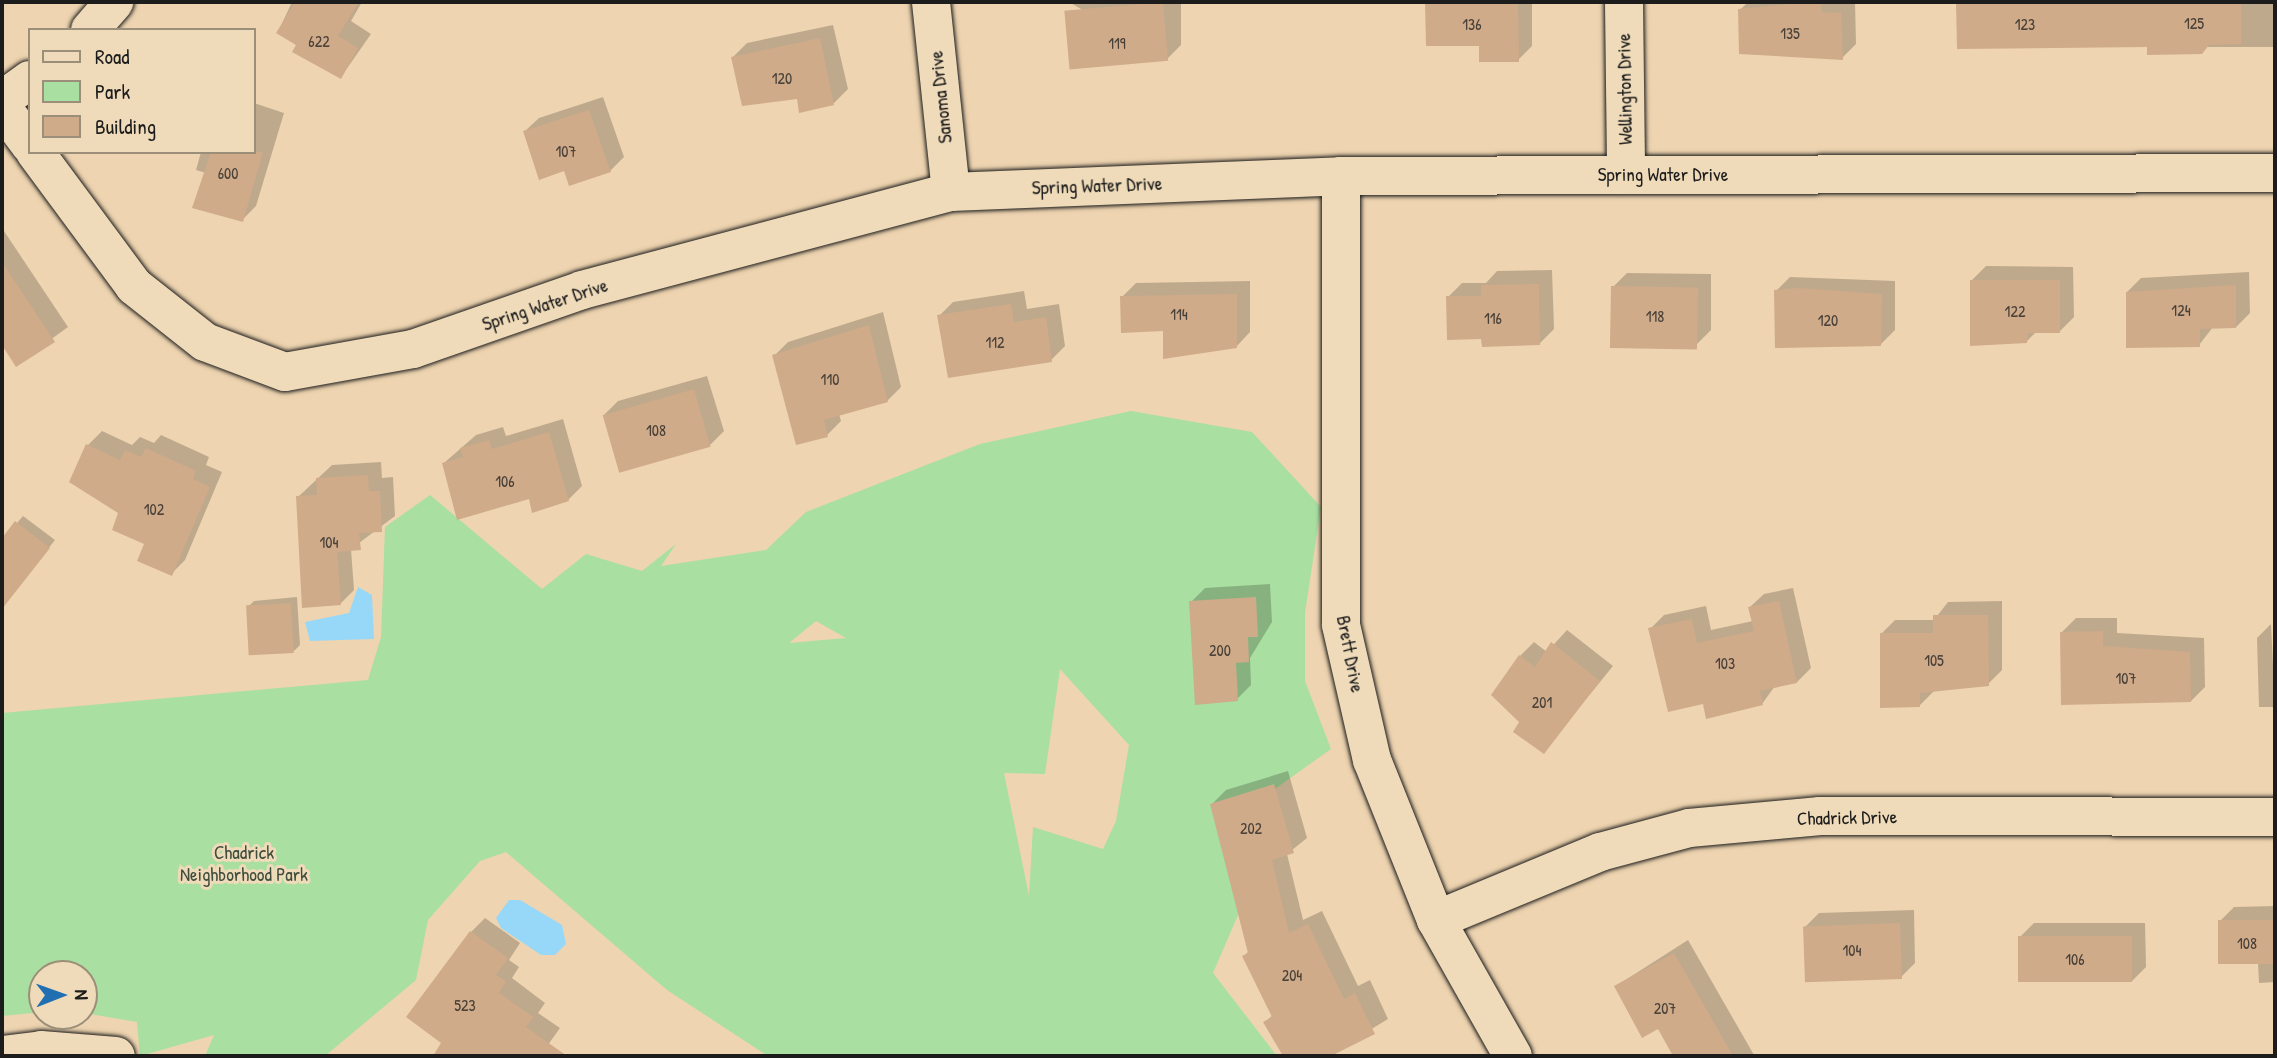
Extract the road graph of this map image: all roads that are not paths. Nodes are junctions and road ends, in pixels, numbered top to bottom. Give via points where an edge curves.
1 (114, 2) edge
2 (931, 2) edge
3 (1624, 2) edge
4 (92, 28) edge
5 (28, 81) edge
6 (2, 100) edge
7 (2, 107) edge
8 (28, 142) edge
9 (36, 154) edge
10 (2275, 173) edge
11 (1626, 175) junction
12 (1341, 176) junction
13 (951, 192) junction
14 (2275, 817) edge
15 (1436, 920) junction
16 (2, 1055) edge
17 (116, 1056) edge
18 (1513, 1056) edge

1 - 4 street
2 - 13 street, Sanoma Drive
3 - 11 street, Wellington Drive
5 - 6 street
7 - 8 street
9 - 13 street, Spring Water Drive via 134,286 205,341 285,372 414,349 582,290
10 - 11 street, Spring Water Drive
11 - 12 street, Spring Water Drive
12 - 13 street, Spring Water Drive
12 - 15 street, Brett Drive via 1341,625 1372,760
14 - 15 street, Chadrick Drive via 1820,816 1689,828 1600,852
15 - 18 street, Brett Drive
16 - 17 street via 41,1050

